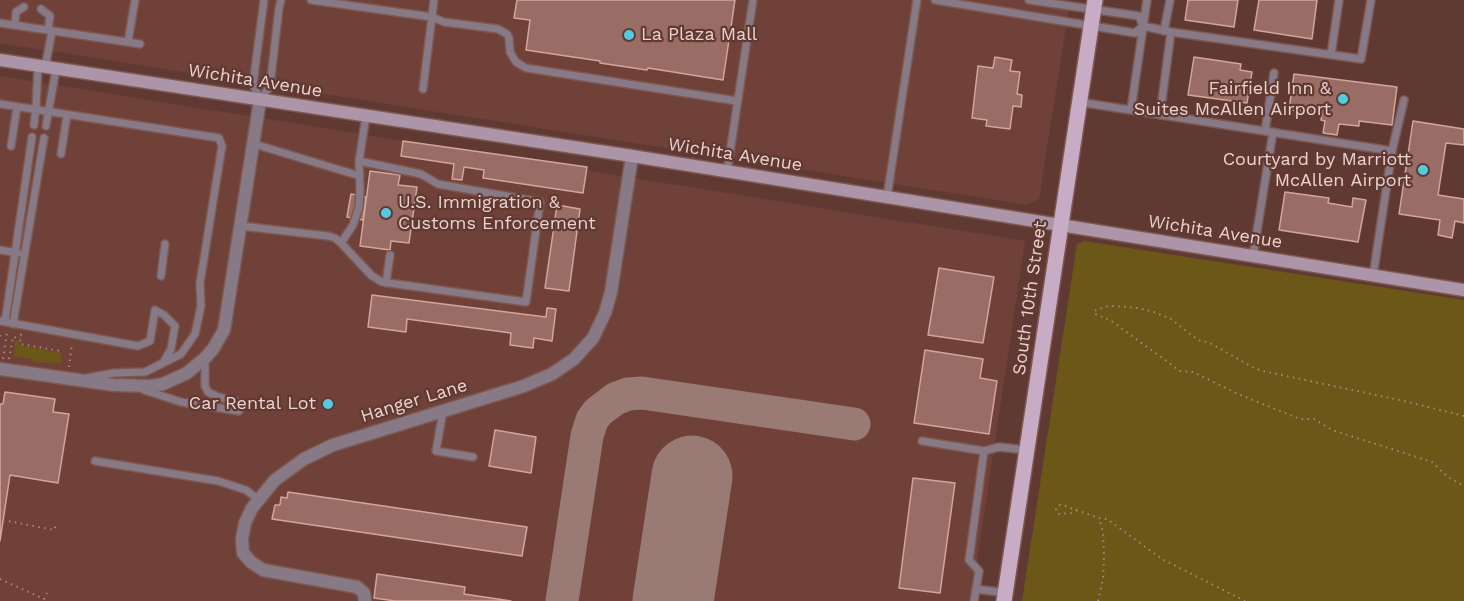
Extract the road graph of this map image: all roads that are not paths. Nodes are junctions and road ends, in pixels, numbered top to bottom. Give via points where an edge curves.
1 (135, 0) edge
2 (264, 0) edge
3 (281, 0) edge
4 (311, 0) edge
5 (434, 0) edge
6 (753, 0) edge
7 (917, 0) edge
8 (934, 0) edge
9 (1029, 0) edge
10 (1147, 0) edge
11 (1170, 0) edge
12 (1339, 0) edge
13 (1371, 0) edge
14 (24, 7) dead end
15 (41, 9) dead end
16 (1093, 12) edge
17 (432, 17) junction
18 (0, 23) edge
19 (15, 25) junction
20 (1143, 26) junction
21 (50, 30) junction
22 (1168, 31) junction
23 (128, 42) junction
24 (140, 44) dead end
25 (1331, 55) junction
26 (0, 60) edge
27 (46, 68) junction
28 (1274, 73) dead end
29 (423, 89) dead end
30 (261, 100) junction
31 (1404, 100) dead end
32 (737, 101) junction
33 (1079, 102) junction
34 (0, 104) edge
35 (17, 107) junction
36 (36, 110) junction
37 (1131, 110) junction
38 (48, 112) junction
39 (67, 115) junction
40 (1160, 115) junction
41 (366, 116) junction
42 (34, 125) dead end
43 (46, 126) dead end
44 (1269, 132) junction
45 (32, 137) dead end
46 (44, 138) dead end
47 (254, 144) junction
48 (11, 146) dead end
49 (1392, 151) junction
50 (61, 154) dead end
51 (632, 156) junction
52 (359, 161) junction
53 (726, 172) junction
54 (360, 176) junction
55 (887, 197) junction
56 (20, 220) junction
57 (30, 222) junction
58 (1060, 225) junction
59 (241, 226) junction
60 (341, 243) junction
61 (165, 244) dead end
62 (0, 250) edge
63 (15, 253) junction
64 (25, 253) junction
65 (390, 255) dead end
66 (1253, 256) junction
67 (160, 276) dead end
68 (1373, 276) junction
69 (386, 283) junction
70 (10, 289) junction
71 (1464, 290) edge
72 (19, 291) junction
73 (2, 322) edge
74 (13, 324) junction
75 (205, 359) junction
76 (163, 363) junction
77 (0, 369) edge
78 (76, 380) junction
79 (130, 385) junction
80 (443, 411) junction
81 (922, 441) dead end
82 (1027, 450) junction
83 (984, 451) junction
84 (473, 457) dead end
85 (95, 461) dead end
86 (259, 500) junction
87 (976, 589) junction
88 (1005, 597) edge
89 (365, 601) edge
90 (974, 601) edge

1 - 23 lane
2 - 30 lane via 253,84
3 - 30 lane via 270,86
4 - 17 lane
5 - 17 lane
6 - 32 lane
7 - 55 lane
8 - 16 lane
9 - 16 lane
10 - 20 lane
11 - 22 lane
12 - 25 lane
13 - 25 lane via 1361,59
14 - 19 lane via 16,12
15 - 21 lane via 50,16
16 - 20 lane via 1139,16
16 - 20 lane via 1135,33
16 - 33 main road, South 10th Street
17 - 29 lane
17 - 32 lane via 503,31 509,38 512,57 526,68
18 - 19 lane
19 - 21 lane
20 - 22 lane
20 - 37 lane
21 - 23 lane
21 - 27 lane
22 - 25 lane
22 - 40 lane
23 - 24 lane
26 - 27 main road, Wichita Avenue
27 - 30 main road, Wichita Avenue
27 - 36 lane
27 - 38 lane
28 - 44 lane
30 - 41 main road, Wichita Avenue
30 - 47 street
31 - 49 lane
32 - 53 lane
33 - 37 lane
33 - 58 main road, South 10th Street
34 - 35 lane
35 - 36 lane
35 - 48 lane
36 - 38 lane
36 - 42 lane
37 - 40 lane
38 - 39 lane
38 - 43 lane
39 - 50 lane
39 - 76 lane via 219,138 222,146 195,334 181,354
40 - 44 lane
41 - 51 main road, Wichita Avenue
41 - 52 lane
44 - 49 lane
44 - 66 lane
45 - 56 lane
46 - 57 lane
47 - 54 lane
47 - 59 street
49 - 68 lane
51 - 53 main road, Wichita Avenue
51 - 80 street, Hanger Lane via 610,292 593,338 574,359 552,374
52 - 54 lane
52 - 69 lane via 421,174 438,184 540,202 526,302
53 - 55 main road, Wichita Avenue
54 - 60 lane via 359,207
55 - 58 main road, Wichita Avenue
56 - 57 lane
56 - 63 lane
57 - 64 lane
58 - 66 main road, Wichita Avenue
58 - 82 main road, South 10th Street
59 - 60 lane via 328,236
59 - 75 street via 224,330
60 - 69 lane via 372,276
61 - 67 lane
62 - 63 lane
63 - 64 lane
63 - 70 lane
64 - 72 lane
65 - 69 lane
66 - 68 main road, Wichita Avenue
68 - 71 main road, Wichita Avenue
70 - 72 lane
70 - 73 lane
72 - 74 lane
73 - 74 lane
74 - 76 lane via 138,346 150,341 156,310 175,326 171,349
75 - 79 street via 163,384
75 - 79 lane via 208,392 240,407 181,402
76 - 78 lane via 145,372
77 - 78 street
78 - 79 street
80 - 84 lane via 436,451
80 - 86 street, Hanger Lane via 333,445 304,459 275,480
81 - 83 lane
82 - 83 lane via 999,447
82 - 88 main road, South 10th Street
83 - 87 lane via 969,560 979,571
85 - 86 lane via 218,481 246,490
86 - 89 street, Hanger Lane via 245,523 242,538 243,553 252,562 263,570 357,587 364,593
87 - 88 lane
87 - 90 lane

